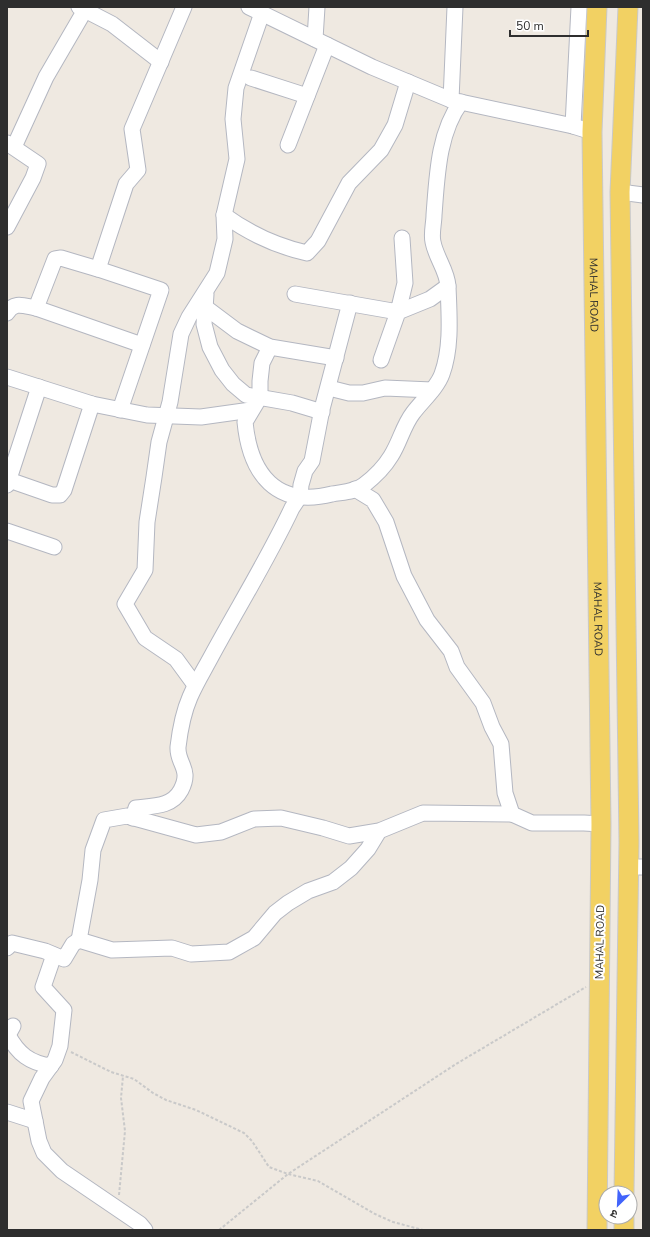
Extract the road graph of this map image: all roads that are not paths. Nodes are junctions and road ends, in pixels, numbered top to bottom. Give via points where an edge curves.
1 (184, 7) edge
2 (317, 7) edge
3 (455, 7) edge
4 (579, 7) edge
5 (597, 7) edge
6 (628, 7) edge
7 (82, 8) edge
8 (256, 10) edge
9 (321, 42) junction
10 (161, 62) junction
11 (251, 78) dead end
12 (408, 82) junction
13 (307, 96) junction
14 (456, 101) junction
15 (573, 126) junction
16 (592, 132) junction
17 (11, 145) edge
18 (288, 145) dead end
19 (620, 192) junction
20 (643, 195) edge
21 (224, 215) junction
22 (7, 227) edge
23 (402, 238) dead end
24 (98, 269) junction
25 (448, 286) junction
26 (206, 290) junction
27 (295, 294) dead end
28 (350, 303) junction
29 (205, 307) junction
30 (36, 308) junction
31 (398, 312) junction
32 (7, 313) edge
33 (142, 345) junction
34 (270, 347) junction
35 (336, 358) junction
36 (381, 360) dead end
37 (7, 377) edge
38 (39, 387) junction
39 (329, 388) junction
40 (432, 390) junction
41 (260, 397) junction
42 (92, 404) junction
43 (120, 410) junction
44 (252, 410) junction
45 (322, 412) junction
46 (166, 416) junction
47 (8, 482) edge
48 (355, 489) junction
49 (300, 496) junction
50 (7, 531) edge
51 (54, 547) dead end
52 (195, 685) junction
53 (512, 814) junction
54 (133, 818) junction
55 (601, 824) junction
56 (379, 831) junction
57 (636, 867) edge
58 (79, 940) junction
59 (7, 948) edge
60 (54, 954) junction
61 (13, 1026) dead end
62 (51, 1066) junction
63 (7, 1112) edge
64 (35, 1121) junction
65 (624, 1185) edge
66 (145, 1230) edge
67 (597, 1230) edge

1 - 10 street
2 - 9 street
3 - 14 street
4 - 15 street
5 - 16 main road, MAHAL ROAD
6 - 19 main road
7 - 10 street via 112,24
7 - 17 street
8 - 9 street
8 - 21 street via 236,88 233,119 237,159
9 - 12 street
9 - 13 street
10 - 24 street via 132,129 138,170 126,184
11 - 13 street
12 - 14 street
12 - 21 street via 394,126 381,150 349,182 318,241 307,253 269,242
13 - 18 street
14 - 15 street
14 - 25 street via 440,156 433,242 448,279
15 - 16 street
16 - 55 main road, MAHAL ROAD
17 - 22 street via 38,164
19 - 20 street
19 - 57 main road
21 - 26 street via 225,239 217,273
23 - 31 street via 405,283
24 - 30 street via 61,258 54,259
24 - 33 street via 161,290
25 - 31 street via 430,299
25 - 40 street via 448,342 442,374
26 - 29 street
26 - 46 street via 181,334
27 - 28 street
28 - 31 street
28 - 35 street
29 - 34 street via 237,331
29 - 41 street via 204,324 208,339 222,370 232,384 246,395
30 - 32 street via 15,305
30 - 33 street
31 - 36 street
33 - 43 street
34 - 35 street
34 - 41 street via 262,363
35 - 39 street
37 - 38 street
38 - 42 street
38 - 47 street
39 - 40 street via 349,393 385,388
39 - 45 street
40 - 48 street via 406,425 391,456 363,485
41 - 44 street
41 - 45 street
42 - 43 street
42 - 47 street via 64,490 60,495
43 - 46 street
44 - 46 street via 201,417
44 - 49 street via 245,422 246,435 252,457 262,476 284,494
45 - 49 street via 312,461 300,485
46 - 52 street via 159,442 147,522 145,570 125,604 145,638 176,659
48 - 49 street via 319,497
48 - 53 street via 373,500 386,522 404,576 417,602 427,620 451,651 457,667 483,703 501,744 505,794
49 - 52 street
50 - 51 street
52 - 54 street via 181,723 178,748 186,773 181,791 168,804 136,808
53 - 55 street via 532,823
53 - 56 street via 423,813
54 - 56 street via 196,835 221,832 260,818 281,818 349,836
54 - 58 street via 127,816 104,820 94,850
55 - 67 main road, MAHAL ROAD
56 - 58 street via 368,849 351,868 333,882 308,891 288,903 275,913 254,938 229,952 191,954 172,948 112,950
57 - 65 main road
58 - 60 street via 72,944 64,959
59 - 60 street via 12,943
60 - 62 street via 43,987 64,1010 60,1046
61 - 62 street via 8,1035 14,1046 27,1059
62 - 64 street via 31,1101
63 - 64 street
64 - 66 street via 44,1153 62,1171 118,1208

